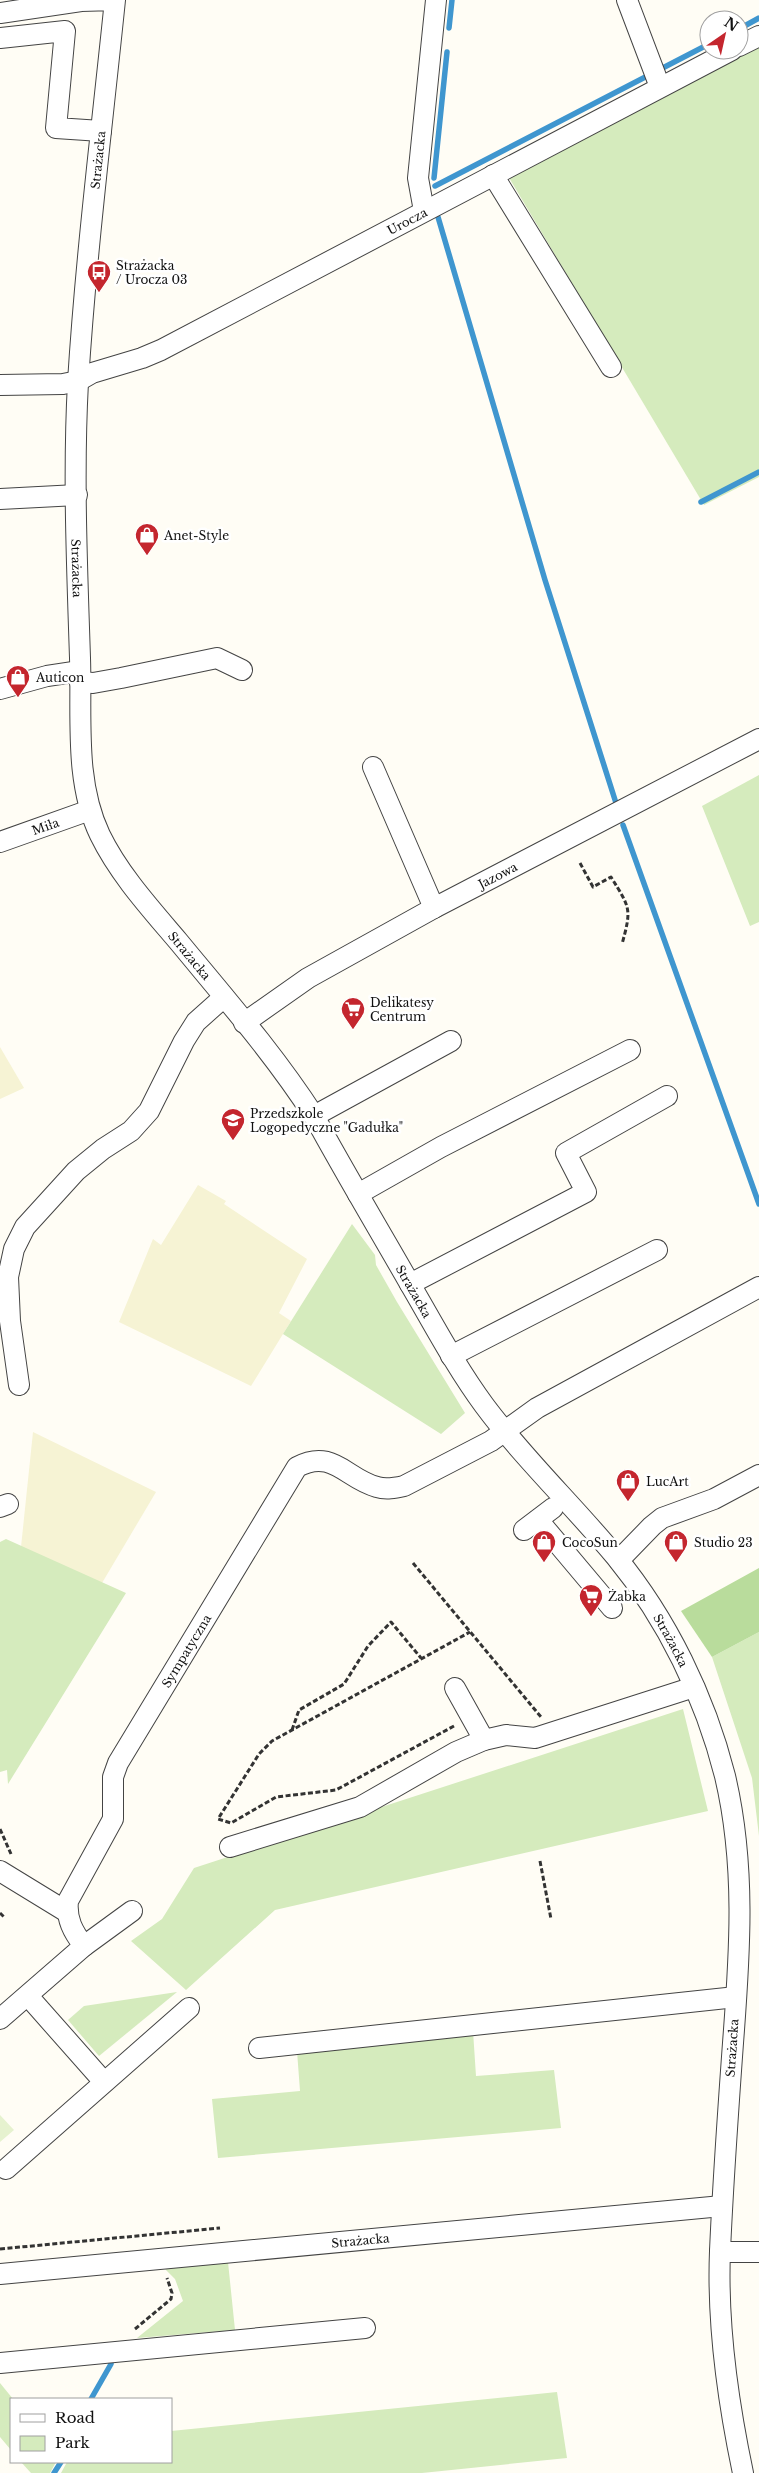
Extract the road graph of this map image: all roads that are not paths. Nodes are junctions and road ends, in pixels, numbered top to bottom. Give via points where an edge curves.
1 (115, 0) edge
2 (436, 0) edge
3 (627, 0) edge
4 (0, 13) edge
5 (0, 38) edge
6 (713, 60) edge
7 (660, 87) junction
8 (101, 131) junction
9 (492, 175) junction
10 (424, 211) junction
11 (611, 367) dead end
12 (78, 380) junction
13 (0, 386) edge
14 (76, 495) junction
15 (0, 499) edge
16 (242, 670) dead end
17 (80, 676) junction
18 (0, 689) edge
19 (759, 739) edge
20 (373, 767) dead end
21 (90, 810) junction
22 (0, 842) edge
23 (434, 908) junction
24 (224, 997) junction
25 (244, 1023) junction
26 (450, 1042) dead end
27 (630, 1050) dead end
28 (667, 1096) dead end
29 (314, 1116) junction
30 (358, 1194) junction
31 (657, 1250) dead end
32 (410, 1284) junction
33 (759, 1288) edge
34 (451, 1356) junction
35 (19, 1385) dead end
36 (504, 1431) junction
37 (759, 1475) edge
38 (538, 1519) dead end
39 (619, 1560) junction
40 (612, 1608) dead end
41 (694, 1687) junction
42 (455, 1688) dead end
43 (484, 1740) junction
44 (230, 1847) dead end
45 (0, 1871) edge
46 (132, 1911) dead end
47 (67, 1912) junction
48 (84, 1946) junction
49 (28, 1996) junction
50 (736, 1996) junction
51 (188, 2008) dead end
52 (0, 2019) edge
53 (260, 2048) dead end
54 (104, 2082) junction
55 (6, 2169) dead end
56 (722, 2206) junction
57 (720, 2252) junction
58 (759, 2252) edge
59 (0, 2274) edge
60 (365, 2328) dead end
61 (0, 2363) edge
62 (743, 2473) edge

1 - 4 street via 80,1
1 - 8 street, Strażacka
2 - 10 street via 418,178
3 - 7 street
5 - 8 street via 65,31 56,128
6 - 7 street, Urocza
7 - 9 street, Urocza
8 - 12 street, Strażacka
9 - 10 street, Urocza
9 - 11 street
10 - 12 street, Urocza via 161,350
12 - 13 street via 63,384
12 - 14 street, Strażacka
14 - 15 street
14 - 17 street, Strażacka
16 - 17 street via 217,658 93,683
17 - 18 street via 47,676
17 - 21 street, Strażacka via 82,773
19 - 23 street, Jazowa
20 - 23 street
21 - 22 street, Miła
21 - 24 street, Strażacka via 113,858
23 - 25 street, Jazowa via 308,978
24 - 25 street, Strażacka
24 - 35 street via 196,1022 149,1111 131,1131 103,1148 76,1171 25,1227 14,1250 8,1277
25 - 29 street, Strażacka via 292,1082
26 - 29 street
27 - 30 street via 441,1147
28 - 32 street via 566,1153 586,1192
29 - 30 street, Strażacka
30 - 32 street, Strażacka
31 - 34 street
32 - 34 street, Strażacka
33 - 36 street, Sympatyczna via 537,1408
34 - 36 street, Strażacka
36 - 39 street, Strażacka
36 - 47 street, Sympatyczna via 404,1486 390,1489 367,1483 332,1462 308,1461 298,1467 118,1763 113,1782 113,1819 68,1901
37 - 39 street via 714,1499 662,1518
38 - 40 street
39 - 41 street, Strażacka via 660,1619
41 - 43 street via 535,1738 506,1735
41 - 50 street, Strażacka via 724,1775 739,1859 741,1917
42 - 43 street
43 - 44 street via 456,1752 360,1806
45 - 47 street
46 - 48 street
47 - 48 street
48 - 49 street
49 - 52 street
49 - 54 street
50 - 53 street
50 - 56 street, Strażacka
51 - 54 street
54 - 55 street
56 - 57 street, Strażacka
56 - 59 street, Strażacka
57 - 58 street
57 - 62 street, Strażacka via 726,2360
60 - 61 street

